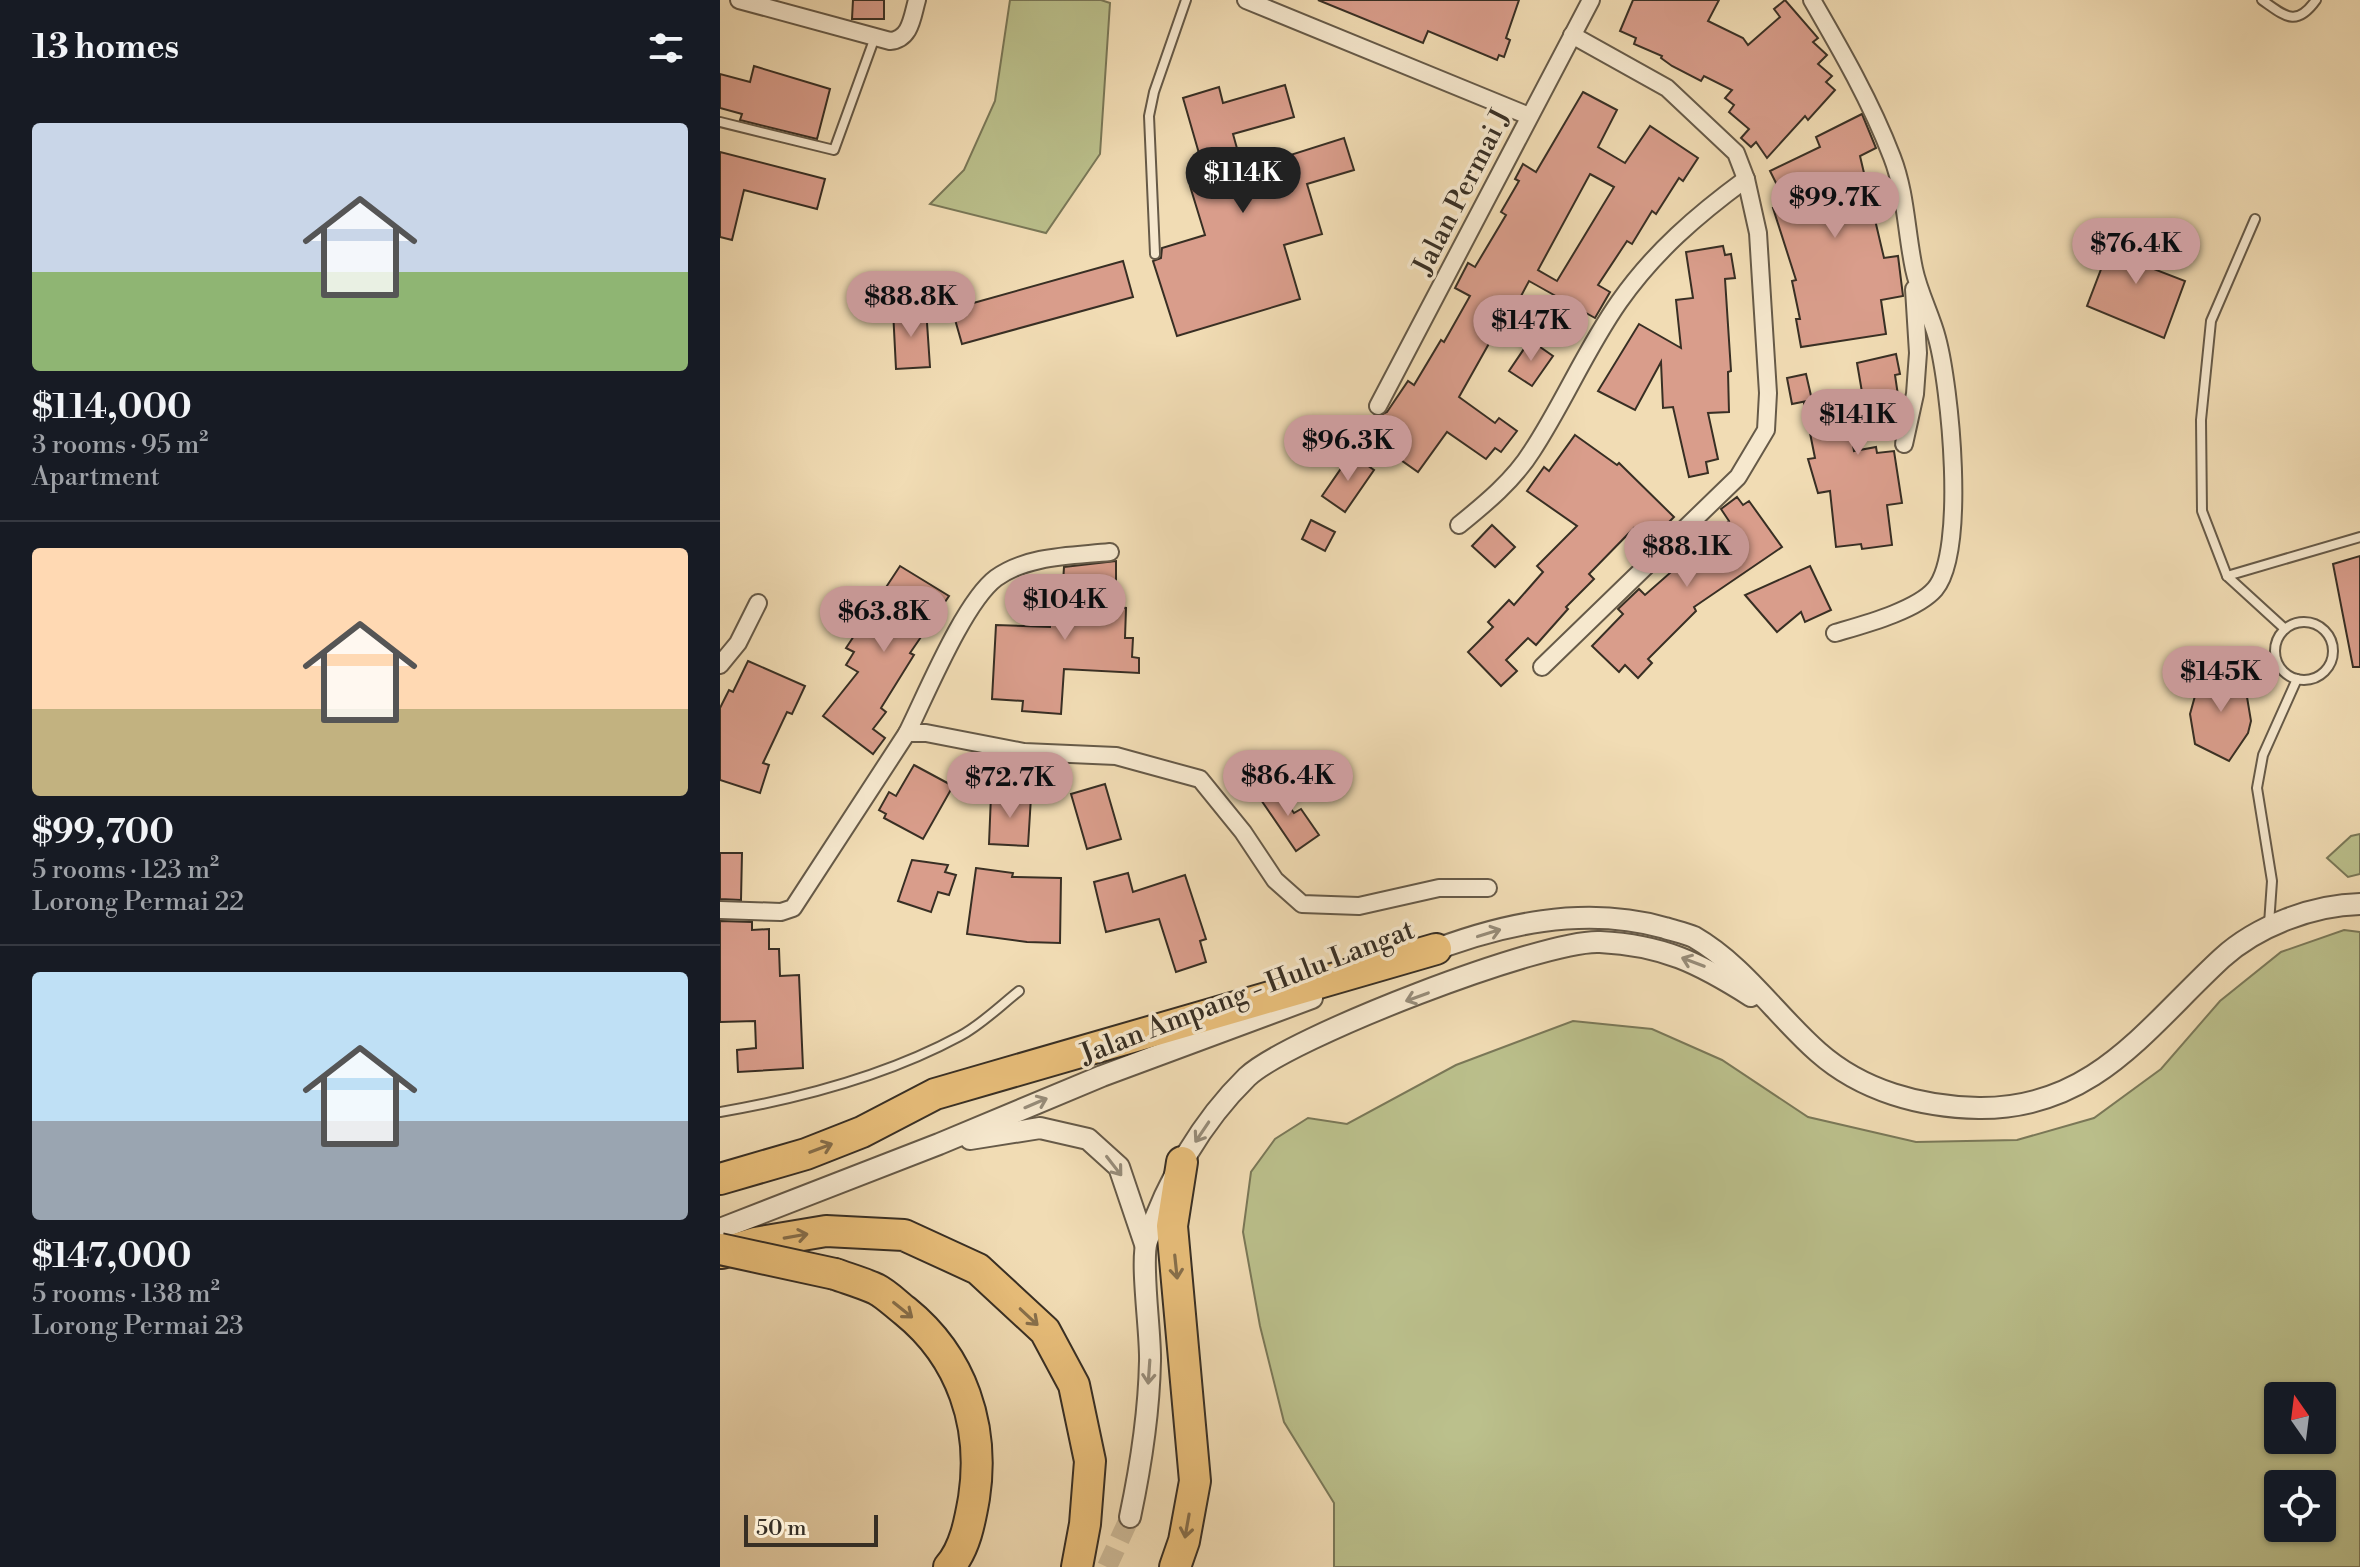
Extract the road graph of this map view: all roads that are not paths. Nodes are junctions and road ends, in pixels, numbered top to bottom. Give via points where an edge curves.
1 (739, 0) edge
2 (917, 0) edge
3 (1186, 0) edge
4 (1246, 0) edge
5 (1591, 0) edge
6 (1812, 0) edge
7 (2262, 0) edge
8 (2316, 0) edge
9 (1572, 35) junction
10 (882, 39) junction
11 (1529, 116) junction
12 (720, 122) edge
13 (1746, 179) junction
14 (2255, 219) dead end
15 (1155, 254) dead end
16 (1914, 272) junction
17 (1378, 406) dead end
18 (1904, 444) dead end
19 (1459, 525) dead end
20 (2360, 537) edge
21 (1110, 552) dead end
22 (2227, 576) junction
23 (758, 603) dead end
24 (2285, 629) junction
25 (1835, 633) dead end
26 (720, 665) edge
27 (1542, 667) dead end
28 (2297, 679) junction
29 (907, 733) junction
30 (1488, 888) dead end
31 (2360, 904) edge
32 (720, 910) edge
33 (2269, 928) junction
34 (1436, 949) junction
35 (1019, 991) dead end
36 (1784, 1017) junction
37 (720, 1112) edge
38 (939, 1144) junction
39 (1182, 1162) junction
40 (720, 1179) edge
41 (720, 1229) edge
42 (1145, 1244) junction
43 (720, 1251) edge
44 (1130, 1517) tunnel mouth
45 (949, 1567) edge
46 (1077, 1567) edge
47 (1175, 1567) edge

1 - 10 street
2 - 10 street via 909,30 898,41
3 - 15 lane via 1149,116
4 - 11 street
5 - 9 street, Jalan Permai J
6 - 16 street via 1866,96 1892,157 1904,197
7 - 8 lane via 2287,17 2298,18
9 - 11 street, Jalan Permai J
9 - 13 street via 1667,88 1736,153
10 - 12 lane via 834,150
11 - 17 street, Jalan Permai J
13 - 19 street via 1652,258 1617,304 1532,453
13 - 27 street via 1758,233 1766,430 1738,477
14 - 22 lane via 2211,321 2201,420 2202,511
16 - 18 street via 1918,353
16 - 25 street via 1938,339 1954,445 1944,567 1935,589 1910,605
20 - 22 lane
21 - 29 street via 1034,561 995,579 965,617
22 - 24 lane
23 - 26 street
24 - 28 lane via 2275,644 2277,662
24 - 28 lane via 2313,624 2332,644 2324,671
28 - 33 lane via 2263,755 2257,788 2272,881
29 - 30 street via 1024,752 1116,756 1200,779 1275,880 1302,904 1359,906 1439,888
29 - 32 street via 793,908
31 - 33 street, Jalan Ampang - Hulu Langat via 2305,913
33 - 36 street, Jalan Ampang - Hulu Langat via 2224,957 2144,1036 2088,1082 2023,1105 1930,1104 1887,1093 1818,1052
34 -> 36 street, Jalan Ampang - Hulu Langat via 1552,919 1646,923 1691,936 1727,960
38 -> 34 street, Jalan Ampang - Hulu Langat
40 -> 34 highway via 862,1132 935,1094
35 - 37 lane via 962,1035 881,1071 784,1101
36 -> 39 street, Jalan Ampang - Hulu Langat via 1701,965 1648,947 1596,942 1537,952 1322,1032 1249,1075
38 - 41 street, Jalan Ampang - Hulu Langat
38 -> 42 street via 1040,1128 1088,1139 1119,1167
39 - 42 street, Jalan Ampang - Hulu Langat
39 -> 47 highway via 1172,1226 1195,1481
42 -> 44 street, Jalan Ampang - Hulu Langat via 1150,1360 1142,1460
43 -> 45 highway, bridge via 835,1274 879,1290 918,1322 952,1362 971,1417 977,1476 970,1523
43 -> 46 highway via 826,1231 904,1235 978,1269 1045,1331 1074,1385 1090,1461

